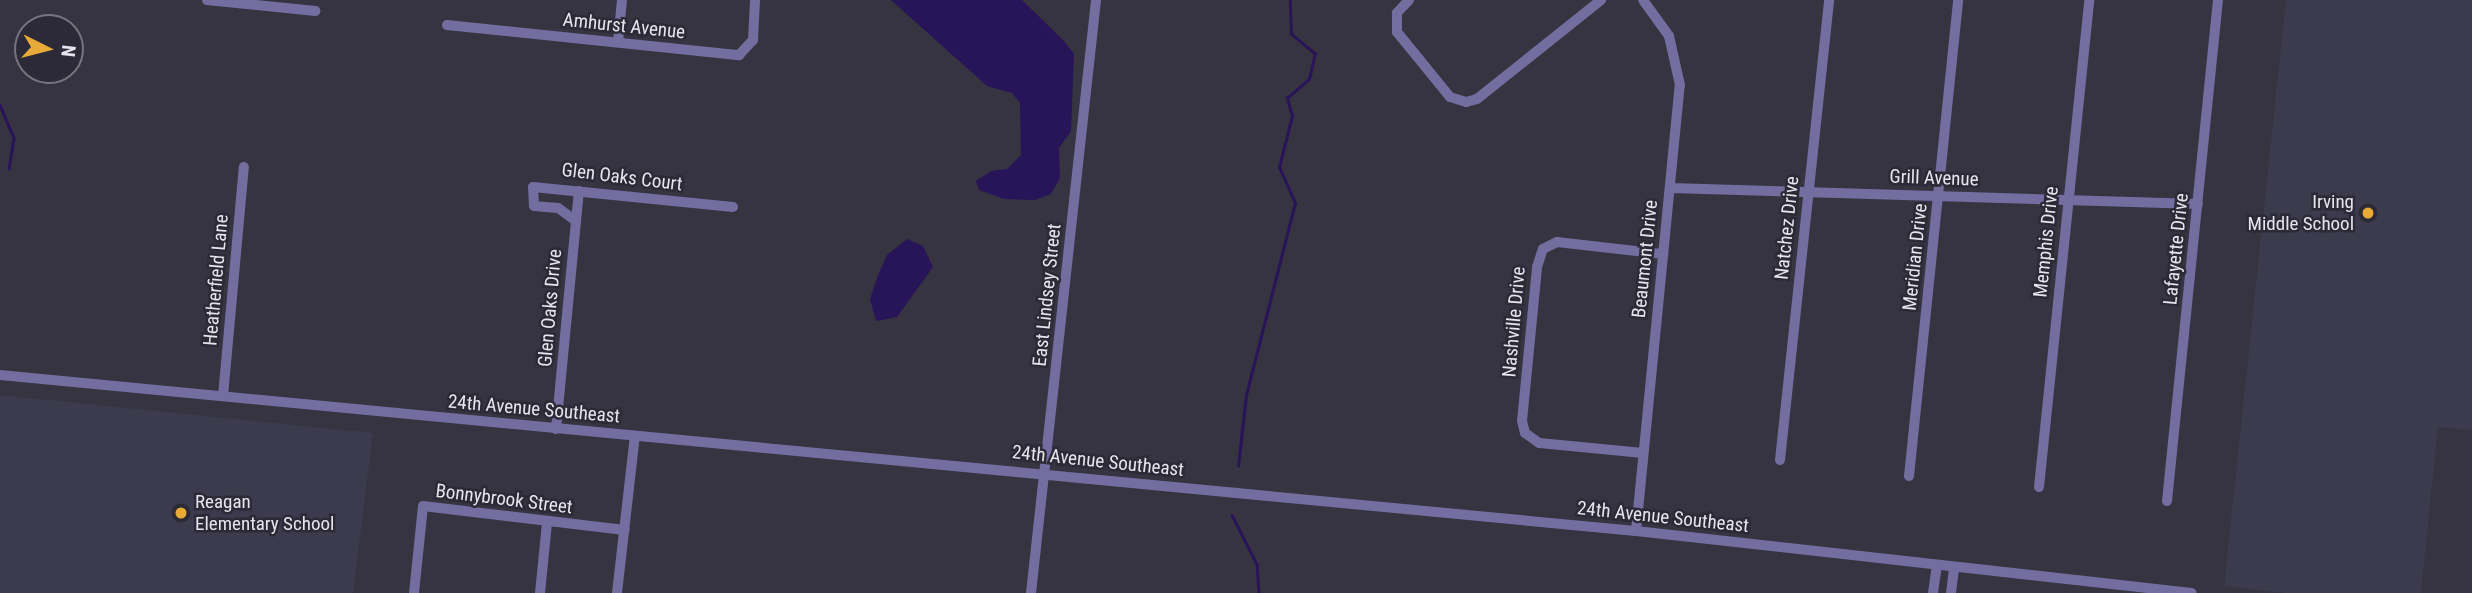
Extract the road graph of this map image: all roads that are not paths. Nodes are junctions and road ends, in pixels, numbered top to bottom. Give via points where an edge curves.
1 (206, 0) edge
2 (622, 0) edge
3 (755, 0) edge
4 (1096, 0) edge
5 (1409, 0) edge
6 (1601, 0) edge
7 (1643, 0) edge
8 (1829, 0) edge
9 (1958, 0) edge
10 (2089, 0) edge
11 (2218, 0) edge
12 (315, 11) dead end
13 (447, 25) dead end
14 (618, 42) junction
15 (244, 167) dead end
16 (1670, 188) junction
17 (579, 191) junction
18 (1808, 192) junction
19 (1938, 196) junction
20 (2069, 200) junction
21 (2198, 204) junction
22 (733, 207) dead end
23 (576, 221) junction
24 (1663, 254) junction
25 (0, 374) edge
26 (223, 396) junction
27 (556, 429) junction
28 (635, 436) junction
29 (1643, 453) junction
30 (1780, 460) dead end
31 (1046, 473) junction
32 (1909, 476) dead end
33 (2039, 487) dead end
34 (2167, 501) dead end
35 (547, 523) junction
36 (625, 530) junction
37 (1636, 531) junction
38 (1937, 565) junction
39 (1954, 567) junction
40 (414, 593) edge
41 (540, 593) edge
42 (617, 593) edge
43 (1031, 593) edge
44 (1933, 593) edge
45 (1951, 593) edge
46 (2192, 593) edge

1 - 12 street
2 - 14 street
3 - 14 street, Amhurst Avenue via 751,45 739,55
4 - 31 street, East Lindsey Street
5 - 6 street via 1397,13 1397,32 1450,97 1466,102 1477,99
7 - 16 street, Beaumont Drive via 1669,36 1679,70
8 - 18 street, Natchez Drive
9 - 19 street, Meridian Drive
10 - 20 street, Memphis Drive
11 - 21 street, Lafayette Drive
13 - 14 street, Amhurst Avenue
15 - 26 street, Heatherfield Lane
16 - 18 street, Grill Avenue
16 - 24 street, Beaumont Drive
17 - 22 street, Glen Oaks Court
17 - 23 street, Glen Oaks Drive
17 - 23 street, Glen Oaks Court via 540,185 531,191 534,206 558,208
18 - 19 street, Grill Avenue
18 - 30 street, Natchez Drive
19 - 20 street, Grill Avenue
19 - 32 street, Meridian Drive
20 - 21 street, Grill Avenue
20 - 33 street, Memphis Drive
21 - 34 street, Lafayette Drive
23 - 27 street, Glen Oaks Drive
24 - 29 street, Beaumont Drive
24 - 29 street, Nashville Drive via 1551,243 1538,260 1522,421 1528,437 1539,443
25 - 26 street, 24th Avenue Southeast
26 - 27 street, 24th Avenue Southeast
27 - 28 street, 24th Avenue Southeast
28 - 31 street, 24th Avenue Southeast
28 - 36 street
29 - 37 street, Beaumont Drive
31 - 37 street, 24th Avenue Southeast
31 - 43 street, East Lindsey Street
35 - 36 street, Bonnybrook Street
35 - 40 street, Bonnybrook Street via 423,506
35 - 41 street
36 - 42 street
37 - 38 street, 24th Avenue Southeast
38 - 39 street, 24th Avenue Southeast
38 - 44 street
39 - 45 street
39 - 46 street, 24th Avenue Southeast

